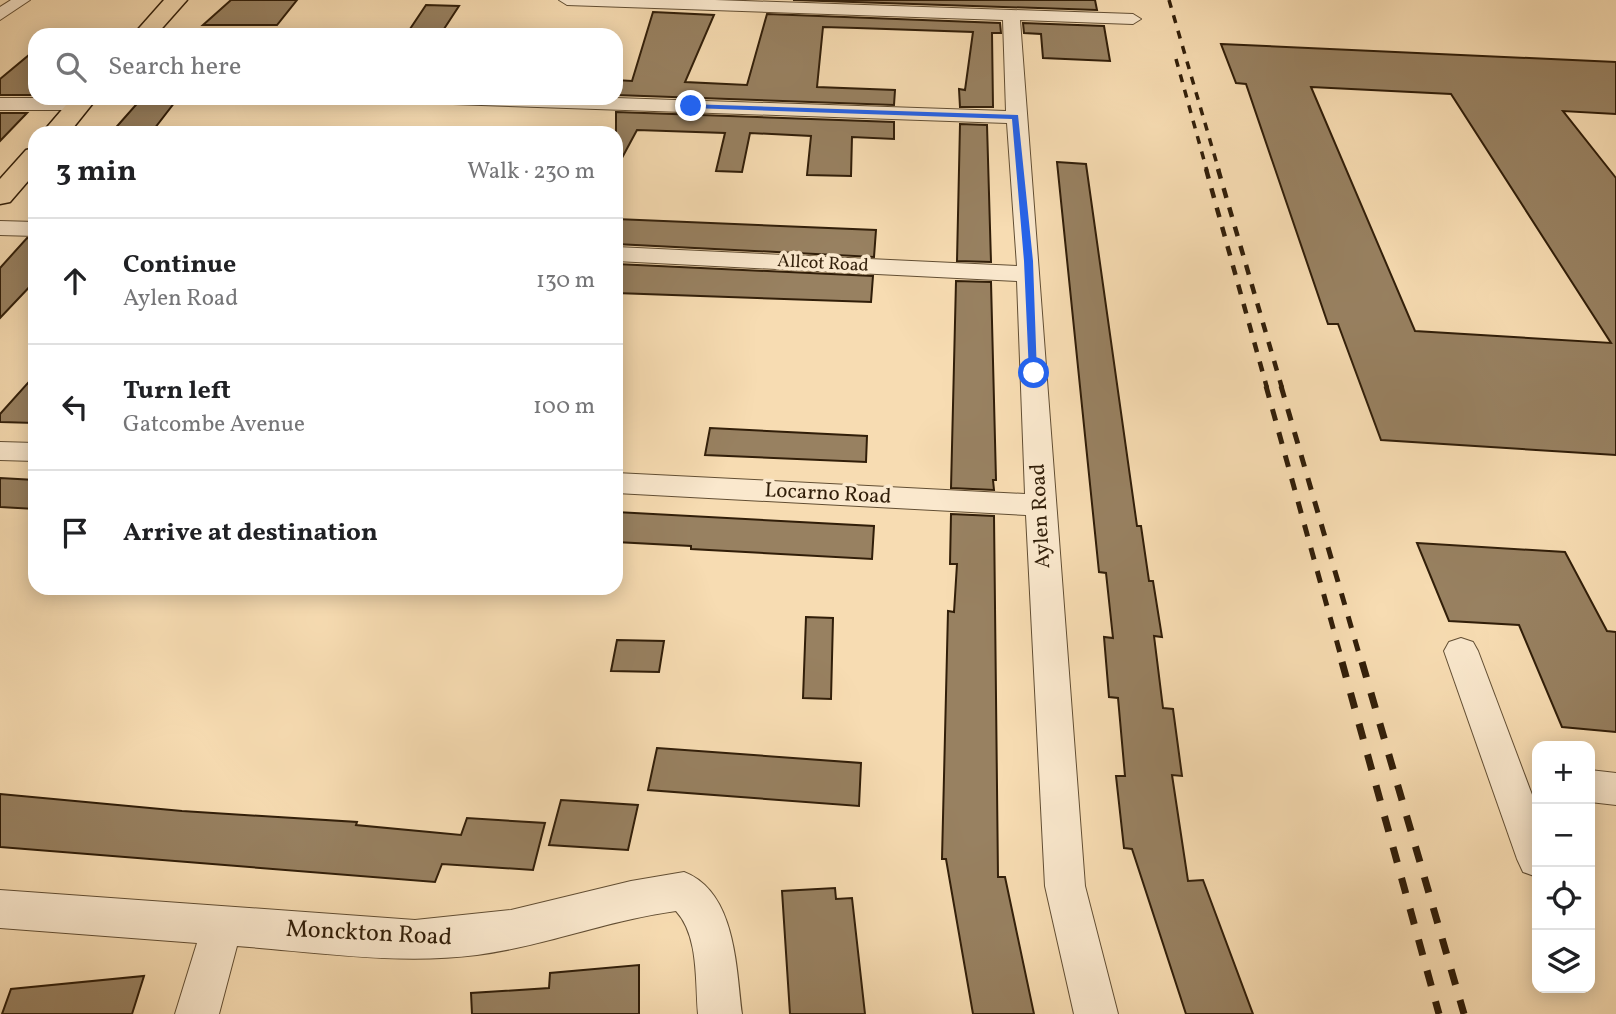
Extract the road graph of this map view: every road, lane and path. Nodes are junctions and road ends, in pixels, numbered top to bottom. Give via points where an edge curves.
1 (22, 0) edge
2 (176, 0) edge
3 (567, 0) edge
4 (1048, 8) edge
5 (0, 15) edge
6 (1010, 15) junction
7 (1133, 19) dead end
8 (150, 28) edge
9 (28, 103) edge
10 (0, 104) edge
11 (623, 104) edge
12 (79, 105) edge
13 (1016, 117) junction
14 (61, 126) edge
15 (28, 164) edge
16 (0, 196) edge
17 (0, 228) edge
18 (28, 229) edge
19 (623, 254) edge
20 (1029, 274) junction
21 (0, 451) edge
22 (28, 453) edge
23 (623, 483) edge
24 (1040, 505) junction
25 (1461, 651) dead end
26 (1524, 780) edge
27 (1595, 787) edge
28 (1616, 789) edge
29 (1532, 829) edge
30 (0, 909) edge
31 (222, 926) junction
32 (197, 1014) edge
33 (720, 1014) edge
34 (1096, 1014) edge

1 - 5 street
2 - 8 main road
3 - 6 street
4 - 6 street
4 - 7 street
6 - 13 street, Aylen Road
9 - 10 street
11 - 13 street
12 - 14 main road
13 - 20 street, Aylen Road
15 - 16 main road
17 - 18 street
19 - 20 street, Allcot Road
20 - 24 street, Aylen Road
21 - 22 street
23 - 24 street, Locarno Road
24 - 34 street, Aylen Road via 1065,886
25 - 26 street
26 - 29 street
27 - 28 street
30 - 31 street, Monckton Road
31 - 32 street
31 - 33 street, Monckton Road via 459,939 540,924 646,895 684,891 698,903 709,934

